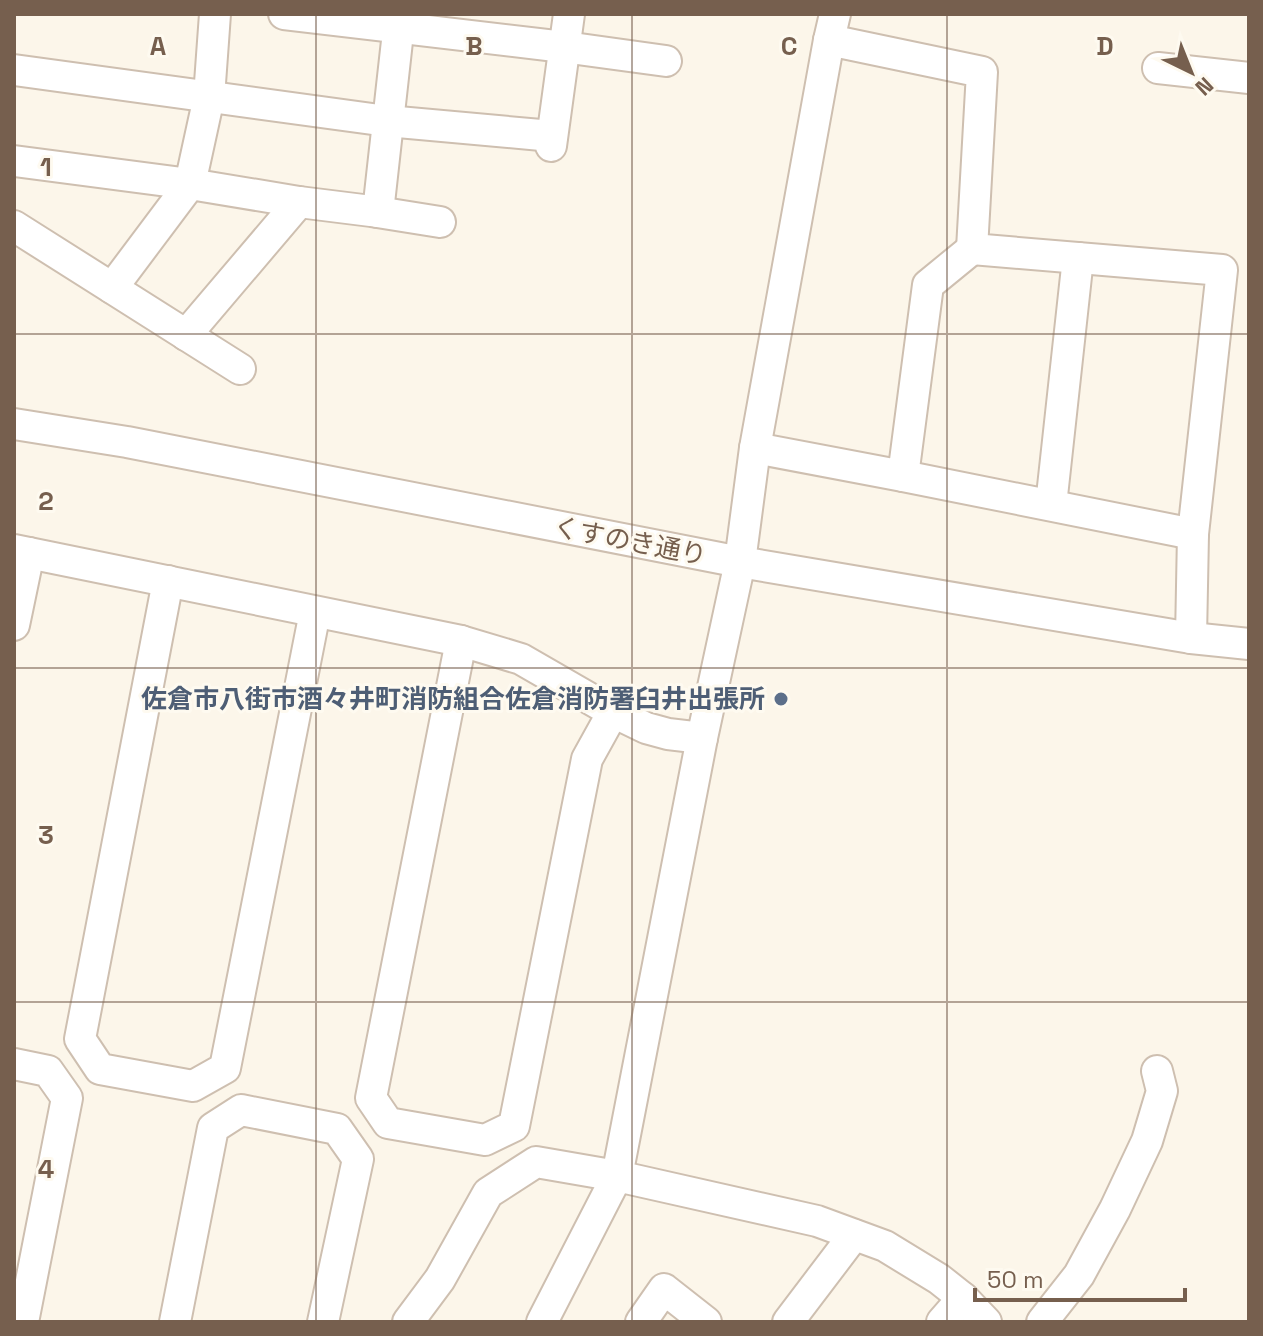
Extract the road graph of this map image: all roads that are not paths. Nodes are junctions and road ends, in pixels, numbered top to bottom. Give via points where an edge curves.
1 (215, 14) edge
2 (284, 14) edge
3 (569, 14) edge
4 (399, 21) edge
5 (832, 27) edge
6 (564, 47) junction
7 (666, 61) dead end
8 (1158, 68) dead end
9 (14, 70) edge
10 (1249, 78) edge
11 (209, 97) junction
12 (387, 121) junction
13 (14, 161) edge
14 (190, 184) junction
15 (299, 202) junction
16 (378, 212) junction
17 (440, 222) dead end
18 (14, 226) edge
19 (972, 249) junction
20 (1078, 258) junction
21 (112, 288) junction
22 (186, 335) junction
23 (240, 369) dead end
24 (14, 424) edge
25 (755, 448) junction
26 (903, 476) junction
27 (1051, 505) junction
28 (1193, 534) junction
29 (21, 552) edge
30 (740, 562) junction
31 (168, 581) junction
32 (315, 612) junction
33 (14, 625) edge
34 (1191, 638) junction
35 (461, 641) junction
36 (1249, 644) edge
37 (613, 712) junction
38 (702, 738) junction
39 (14, 1064) edge
40 (1157, 1071) dead end
41 (617, 1176) junction
42 (854, 1235) junction
43 (963, 1298) junction
44 (23, 1322) edge
45 (175, 1322) edge
46 (323, 1322) edge
47 (408, 1322) edge
48 (542, 1322) edge
49 (641, 1322) edge
50 (706, 1322) edge
51 (788, 1322) edge
52 (942, 1322) edge
53 (986, 1322) edge
54 (1042, 1322) edge

1 - 11 street
2 - 4 street
3 - 6 street
4 - 6 street
4 - 12 street
5 - 19 street via 982,72
5 - 25 street
6 - 7 street
6 - 12 street via 551,141
8 - 10 street
9 - 11 street
11 - 12 street
11 - 14 street
12 - 16 street
13 - 14 street
14 - 15 street
14 - 21 street
15 - 16 street
15 - 22 street
16 - 17 street
18 - 21 street
19 - 20 street
19 - 26 street via 928,285
20 - 27 street
20 - 28 street via 1222,270
21 - 22 street
22 - 23 street
24 - 30 street, くすのき通り
25 - 26 street
25 - 30 street
26 - 27 street
27 - 28 street
28 - 34 street
29 - 31 street
29 - 33 street
30 - 34 street, くすのき通り
30 - 38 street
31 - 32 street
31 - 32 street via 80,1039 100,1069 193,1086 225,1068
32 - 35 street
34 - 36 street, くすのき通り
35 - 37 street via 521,659
35 - 37 street via 371,1098 388,1123 485,1140 514,1126 587,759
37 - 38 street via 646,728
38 - 41 street
39 - 44 street via 48,1071 67,1098
40 - 54 street via 1162,1091 1147,1141 1079,1275
41 - 42 street via 817,1221
41 - 47 street via 536,1162 488,1193 440,1279
41 - 48 street
42 - 43 street via 885,1246
42 - 51 street
43 - 52 street
43 - 53 street
45 - 46 street via 213,1128 241,1110 337,1129 358,1159
49 - 50 street via 664,1289

